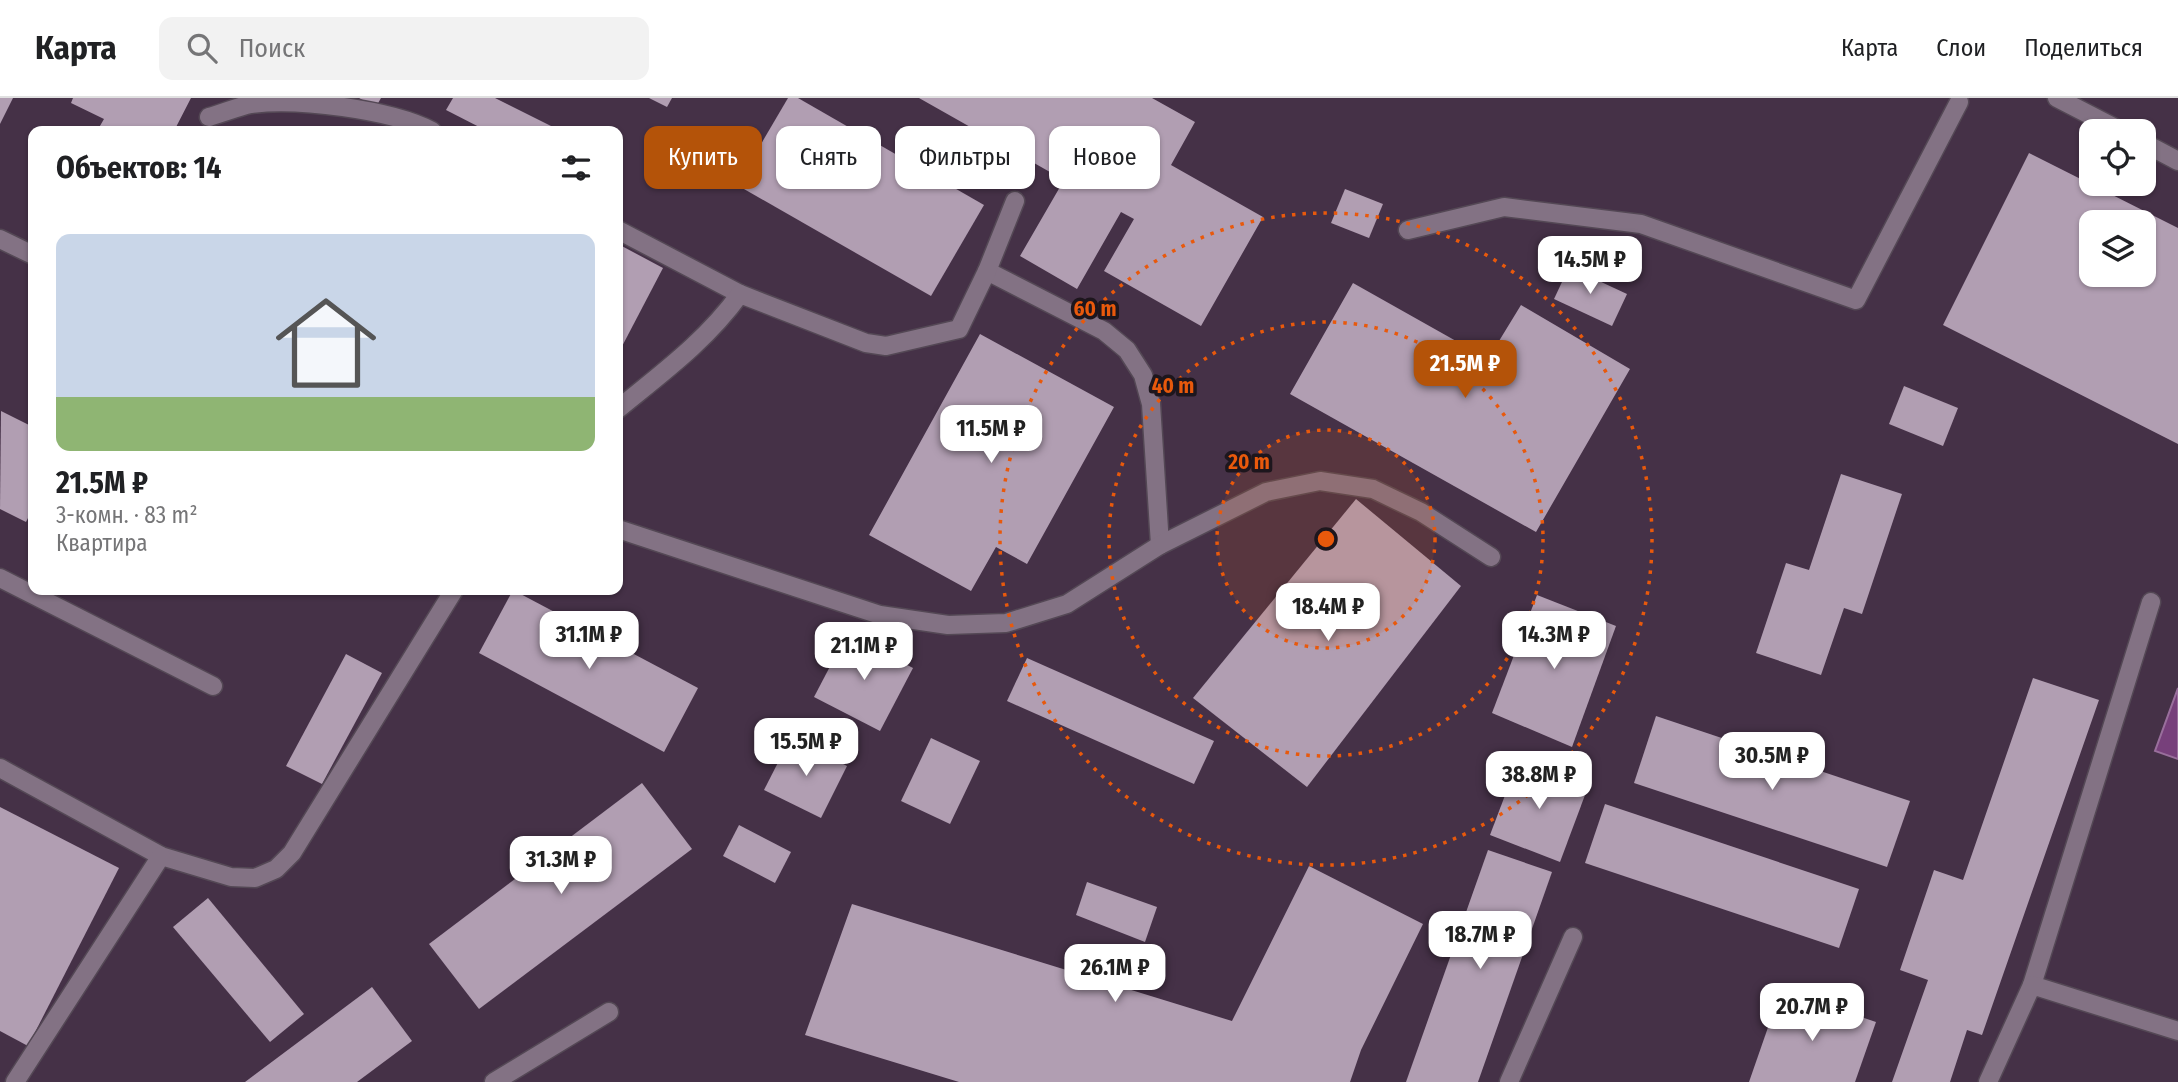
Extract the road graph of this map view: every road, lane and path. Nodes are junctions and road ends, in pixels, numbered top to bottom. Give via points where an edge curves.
1 (2057, 98) edge
2 (1957, 99) edge
3 (209, 117) dead end
4 (2098, 119) edge
5 (422, 126) edge
6 (2156, 149) edge
7 (2178, 161) edge
8 (1015, 201) dead end
9 (1408, 230) dead end
10 (623, 233) edge
11 (0, 239) edge
12 (28, 253) edge
13 (987, 271) junction
14 (740, 294) junction
15 (623, 405) edge
16 (623, 531) edge
17 (1160, 545) junction
18 (1491, 558) dead end
19 (0, 578) edge
20 (28, 592) edge
21 (34, 595) edge
22 (451, 595) edge
23 (2151, 602) dead end
24 (213, 686) dead end
25 (0, 768) edge
26 (161, 856) junction
27 (1573, 937) dead end
28 (2032, 985) junction
29 (608, 1012) dead end
30 (2178, 1031) edge
31 (0, 1077) edge
32 (8, 1082) edge
33 (15, 1082) edge
34 (494, 1082) edge
35 (1509, 1082) edge
36 (1988, 1082) edge

1 - 4 lane
2 - 9 lane via 1856,300 1641,224 1504,207
3 - 5 lane via 252,104 290,100 376,111
6 - 7 lane
8 - 13 lane
10 - 14 lane
11 - 12 lane
13 - 14 lane via 959,329 886,346 866,343
13 - 17 lane via 1104,331 1127,350 1143,375 1151,404
14 - 15 lane via 693,348
16 - 17 lane via 880,615 948,625 1006,623 1067,604
17 - 18 lane via 1266,492 1320,481 1373,489 1420,512
19 - 20 lane
21 - 24 lane
22 - 26 lane via 292,853 276,869 255,878 231,877
23 - 28 lane
25 - 26 lane
26 - 33 lane
27 - 35 lane
28 - 30 lane
28 - 36 lane
29 - 34 lane
31 - 32 lane

